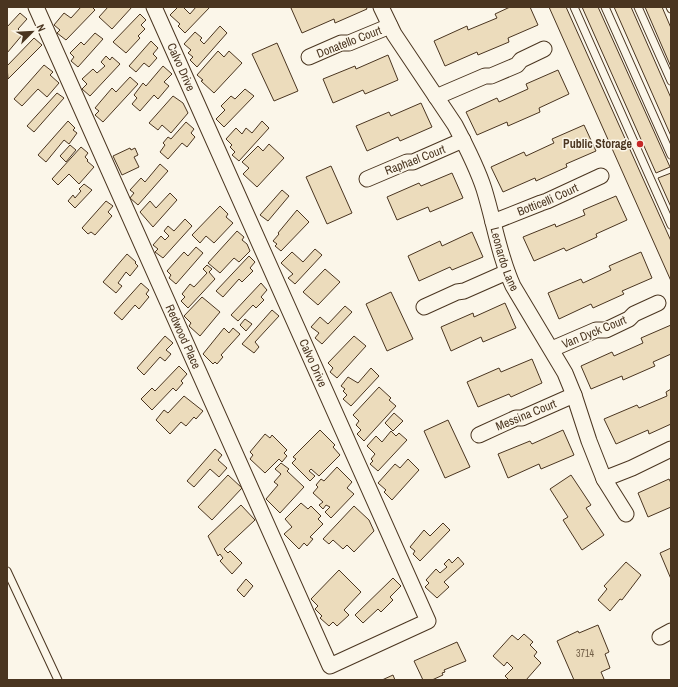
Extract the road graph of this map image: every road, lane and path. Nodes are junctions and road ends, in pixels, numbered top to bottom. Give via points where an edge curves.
1 (36, 7) edge
2 (154, 7) edge
3 (381, 7) edge
4 (574, 7) edge
5 (605, 7) edge
6 (638, 7) edge
7 (390, 26) junction
8 (544, 49) dead end
9 (309, 57) dead end
10 (671, 81) edge
11 (436, 97) junction
12 (463, 140) junction
13 (671, 155) edge
14 (602, 176) dead end
15 (367, 179) dead end
16 (493, 222) junction
17 (671, 225) edge
18 (507, 272) junction
19 (658, 302) dead end
20 (424, 307) dead end
21 (552, 349) junction
22 (574, 395) junction
23 (479, 434) dead end
24 (671, 449) edge
25 (604, 479) junction
26 (626, 514) dead end
27 (7, 571) edge
28 (330, 666) joint
29 (58, 680) edge

1 - 28 street, Redwood Place
2 - 28 street, Calvo Drive via 428,621
3 - 7 street, Leonardo Lane
4 - 17 lane
5 - 13 lane
6 - 10 lane
7 - 9 street, Donatello Court via 349,44 341,44
7 - 11 street, Leonardo Lane
8 - 11 street via 521,60 517,65
11 - 12 street, Leonardo Lane
12 - 15 street, Raphael Court
12 - 16 street, Leonardo Lane via 482,184
14 - 16 street, Botticelli Court
16 - 18 street, Leonardo Lane
18 - 20 street
18 - 21 street, Leonardo Lane
19 - 21 street, Van Dyck Court via 606,330 596,330
21 - 22 street, Leonardo Lane
22 - 23 street, Messina Court
22 - 25 street, Leonardo Lane
24 - 25 street
25 - 26 street, Leonardo Lane
27 - 29 lane

